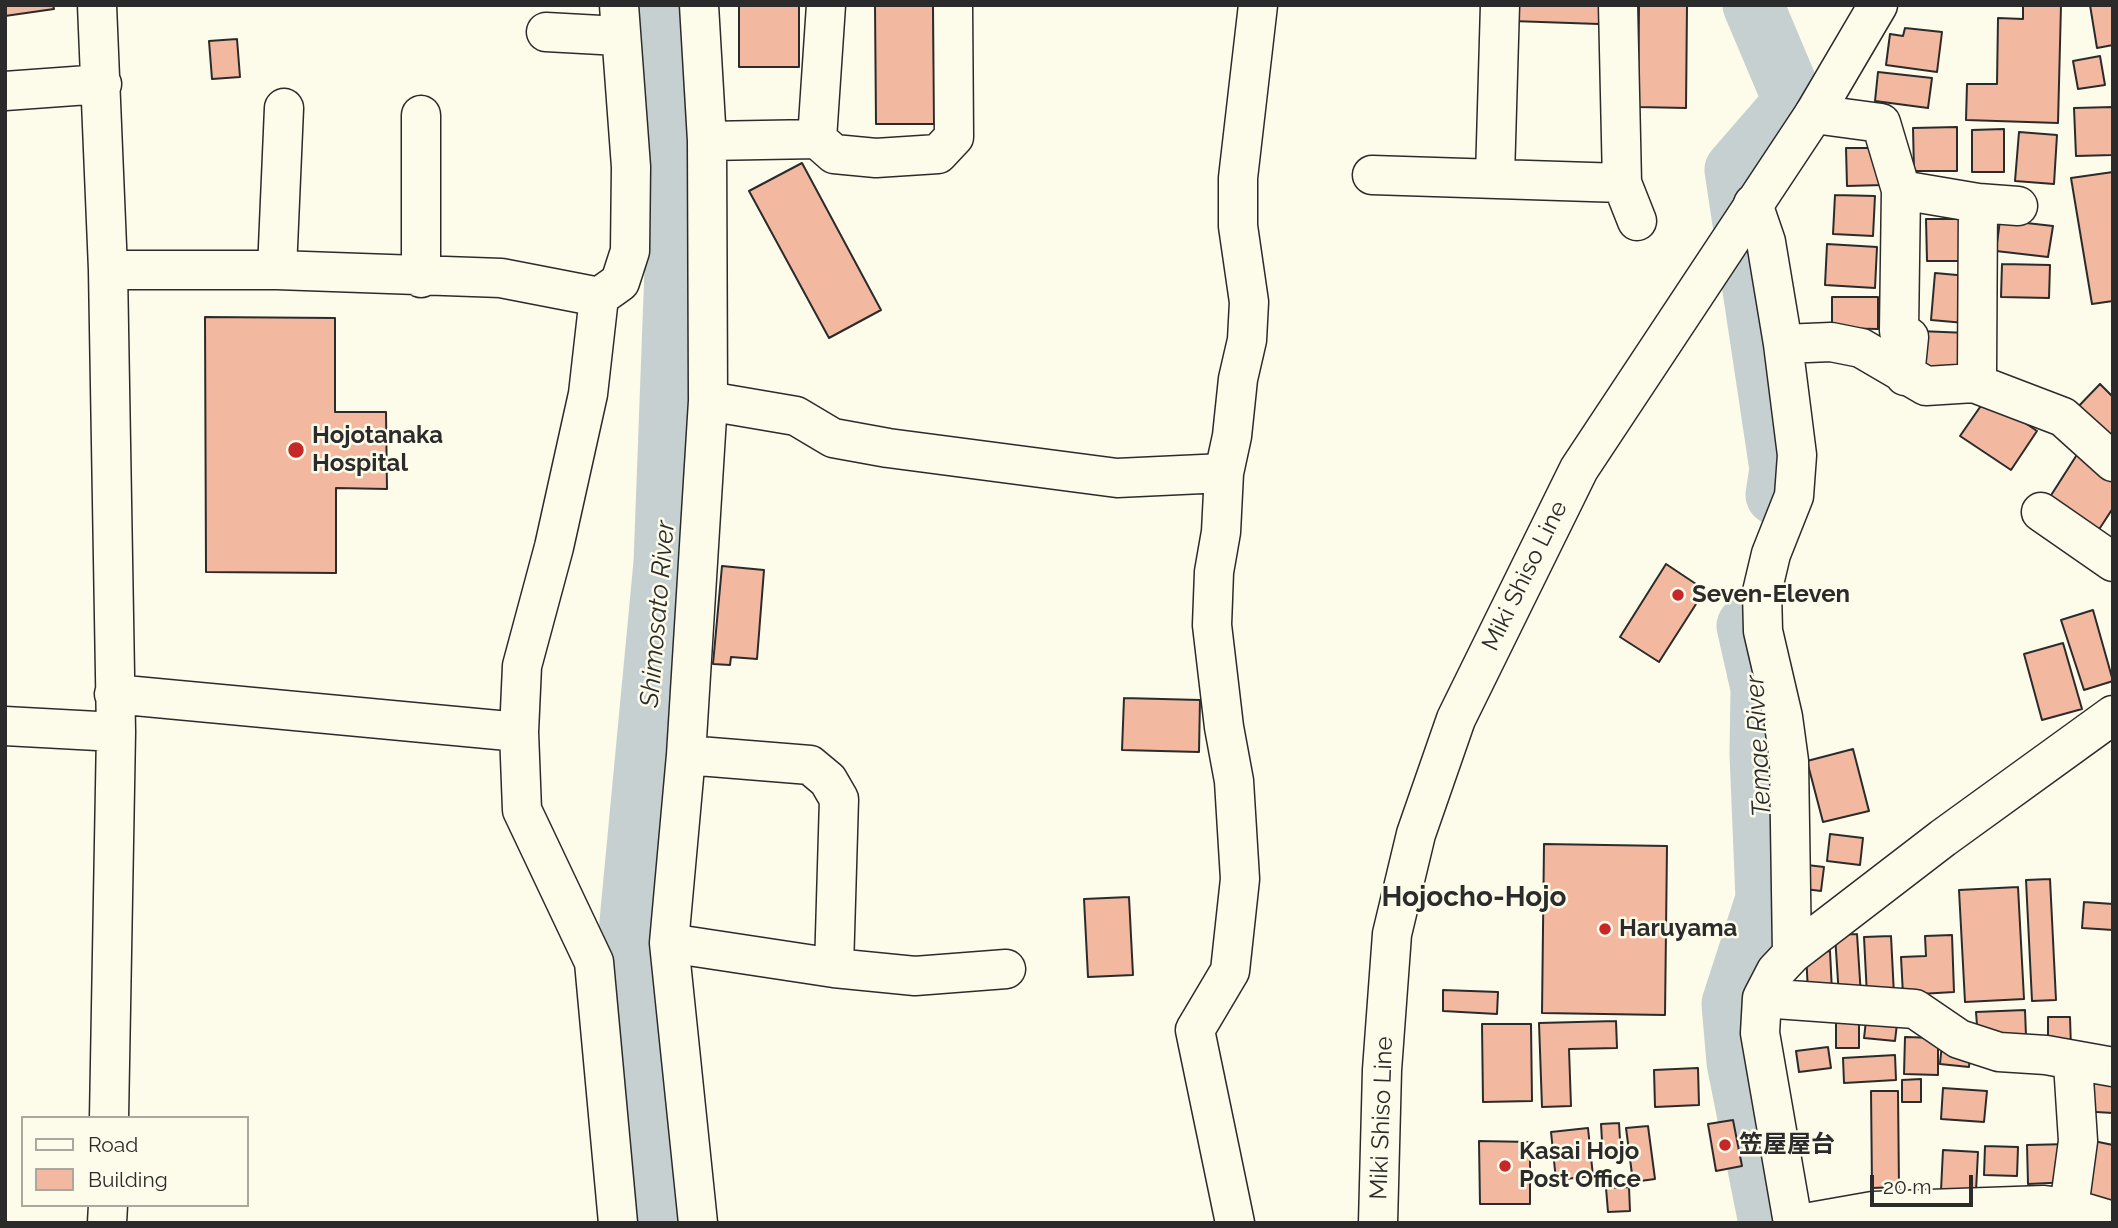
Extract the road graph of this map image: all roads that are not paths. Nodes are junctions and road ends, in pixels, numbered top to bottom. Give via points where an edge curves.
1 (97, 5) edge
2 (699, 5) edge
3 (826, 5) edge
4 (953, 5) edge
5 (1258, 5) edge
6 (1500, 5) edge
7 (1618, 5) edge
8 (1878, 5) edge
9 (619, 21) edge
10 (546, 32) dead end
11 (102, 84) junction
12 (5, 91) edge
13 (284, 107) dead end
14 (1814, 114) junction
15 (421, 115) dead end
16 (817, 139) junction
17 (707, 141) junction
18 (1373, 175) dead end
19 (1495, 177) junction
20 (1622, 183) junction
21 (1901, 190) junction
22 (1978, 203) junction
23 (1753, 204) junction
24 (2018, 206) dead end
25 (1637, 221) dead end
26 (108, 270) junction
27 (277, 270) junction
28 (421, 278) junction
29 (599, 298) junction
30 (1783, 344) junction
31 (1977, 374) dead end
32 (1905, 376) junction
33 (708, 401) junction
34 (946, 436) dead end
35 (833, 438) junction
36 (2113, 462) edge
37 (1224, 473) junction
38 (2041, 512) dead end
39 (2113, 562) edge
40 (114, 694) junction
41 (2113, 715) edge
42 (5, 726) edge
43 (116, 732) junction
44 (519, 732) junction
45 (686, 755) junction
46 (669, 943) junction
47 (1792, 954) junction
48 (834, 968) junction
49 (1006, 969) dead end
50 (1762, 998) junction
51 (2073, 1063) junction
52 (2113, 1068) edge
53 (109, 1116) edge
54 (2052, 1212) edge
55 (1873, 1217) edge
56 (2113, 1221) edge
57 (618, 1223) edge
58 (698, 1223) edge
59 (1234, 1223) edge
60 (1378, 1223) edge
61 (1793, 1223) edge
62 (1805, 1223) edge

1 - 11 street
2 - 17 street
3 - 16 street
4 - 16 street via 954,137 939,154 876,158 834,154
5 - 37 street via 1238,178 1238,226 1249,302 1247,340
6 - 19 street
7 - 20 street
8 - 14 street, Miki Shiso Line
9 - 10 street
9 - 29 street via 631,167 630,251 620,282
11 - 12 street
11 - 26 street
13 - 27 street
14 - 21 street via 1881,123
14 - 23 street, Miki Shiso Line
15 - 28 street
16 - 17 street
17 - 33 street
18 - 19 street
19 - 20 street
20 - 25 street
21 - 22 street
21 - 32 street via 1899,331 1909,337
22 - 24 street
22 - 31 street
23 - 30 street via 1766,242
23 - 60 street, Miki Shiso Line via 1579,469 1456,719 1416,834 1392,934
26 - 27 street
26 - 40 street
27 - 28 street
28 - 29 street via 501,278
29 - 44 street via 588,394 522,666
30 - 32 street via 1831,342 1861,348
30 - 47 street via 1797,454 1794,496 1762,592 1763,631 1789,761
32 - 36 street via 1926,386 1974,383 2063,417
33 - 35 street via 796,416
33 - 45 street
34 - 35 street via 880,424
35 - 37 street via 1117,478
37 - 59 street via 1212,625 1234,781 1240,879 1230,971 1195,1030
38 - 39 street
40 - 43 street
40 - 44 street
41 - 47 street
42 - 43 street
43 - 53 street
44 - 57 street via 522,810 594,962
45 - 46 street
45 - 48 street via 810,765 828,780 839,799
46 - 48 street
46 - 58 street
47 - 50 street via 1776,971
48 - 49 street via 915,976
50 - 51 street via 1915,1009 1959,1039 1999,1052 2046,1055
50 - 61 street via 1760,1033
51 - 52 street
51 - 54 street via 2078,1141
54 - 55 street
54 - 56 street
55 - 62 street

